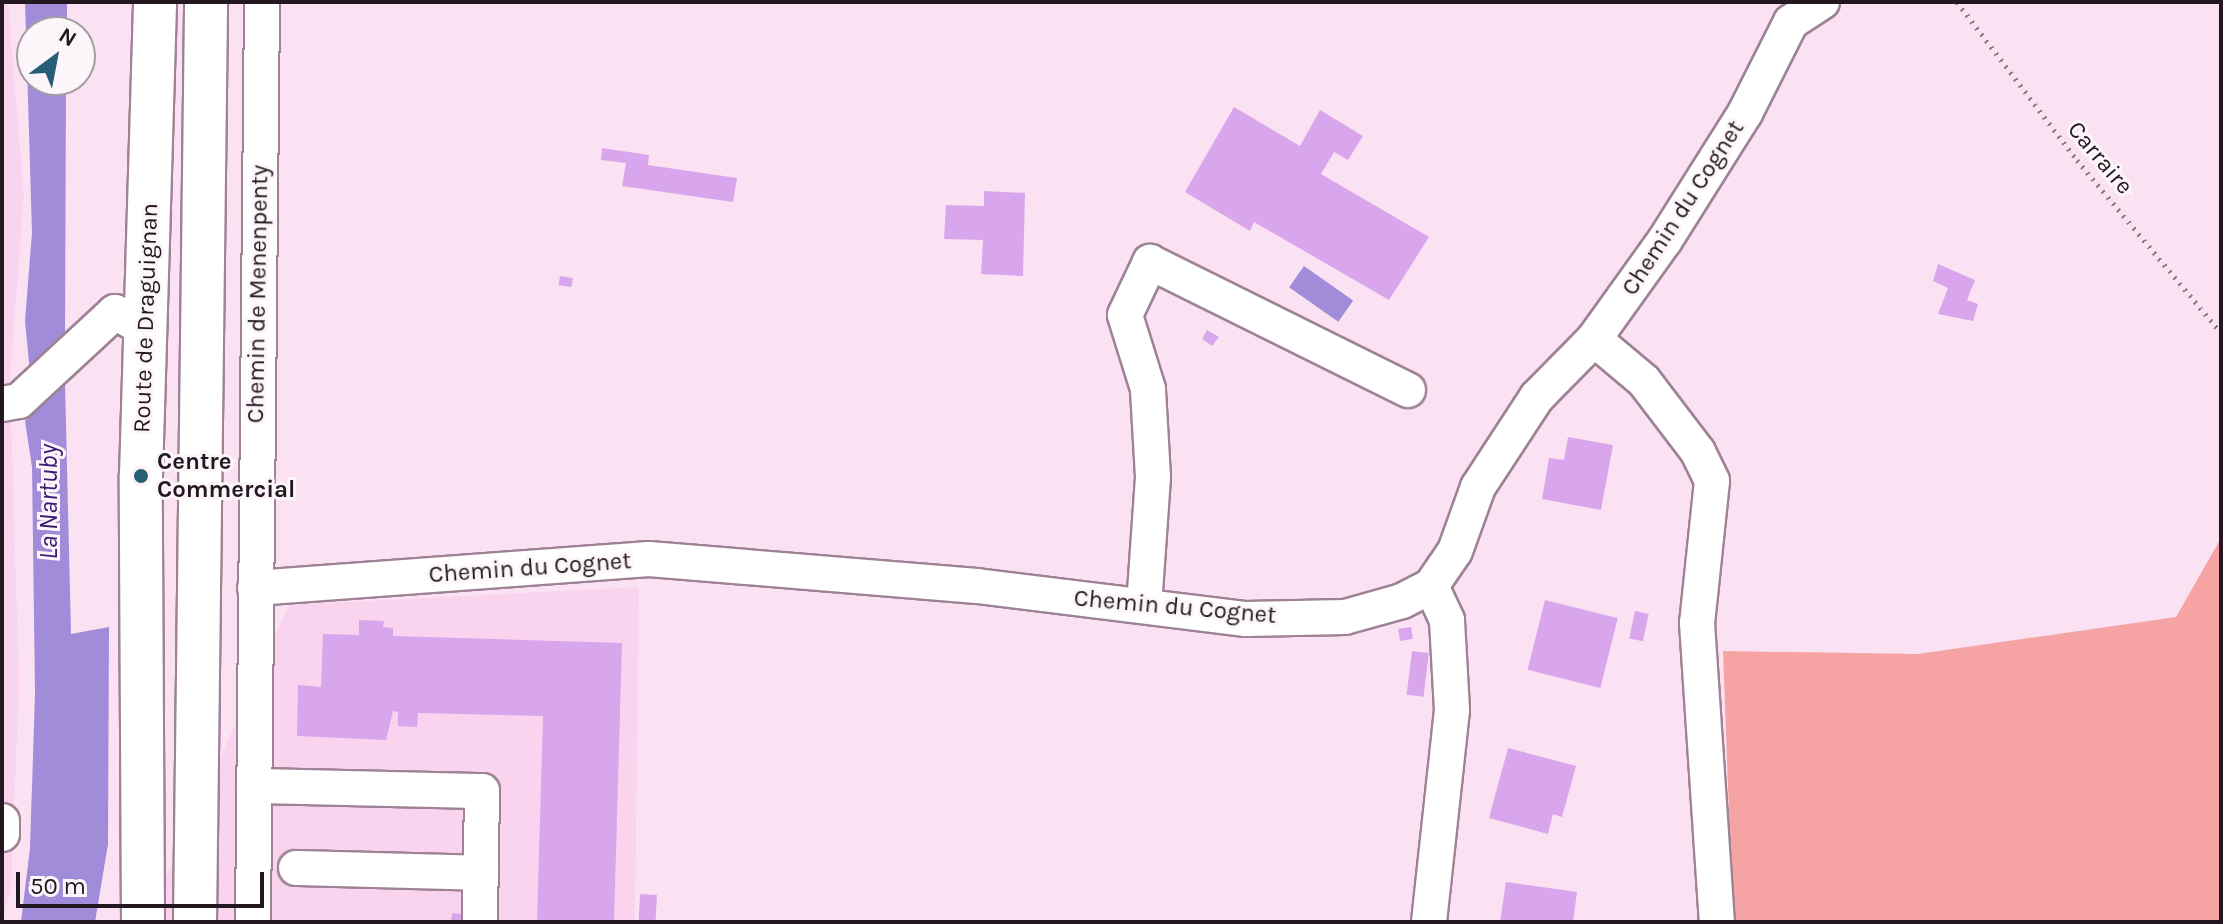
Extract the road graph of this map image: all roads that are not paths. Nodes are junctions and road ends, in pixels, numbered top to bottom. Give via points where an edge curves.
1 (155, 2) edge
2 (206, 2) edge
3 (262, 2) edge
4 (1822, 2) edge
5 (128, 323) junction
6 (1594, 339) junction
7 (1408, 390) dead end
8 (10, 402) edge
9 (1431, 586) junction
10 (255, 588) junction
11 (1144, 606) junction
12 (254, 786) junction
13 (2, 821) edge
14 (2, 834) edge
15 (296, 868) dead end
16 (481, 873) junction
17 (143, 922) edge
18 (195, 922) edge
19 (253, 922) edge
20 (480, 922) edge
21 (1429, 922) edge
22 (1717, 922) edge

1 - 5 main road, Route de Draguignan
2 - 18 main road
3 - 10 street, Chemin de Menenpenty
4 - 6 street, Chemin du Cognet via 1791,22 1721,151
5 - 8 street
5 - 17 main road, Route de Draguignan
6 - 9 street, Chemin du Cognet via 1537,397 1478,487 1455,551
6 - 22 street via 1644,381 1698,452 1712,481 1697,623
7 - 11 street via 1150,262 1125,315 1148,389 1153,477
9 - 11 street, Chemin du Cognet via 1345,617 1246,619
9 - 21 street via 1447,620 1452,710
10 - 11 street, Chemin du Cognet via 649,559 977,586
10 - 12 street, Chemin de Menenpenty
12 - 16 street via 482,791
12 - 19 street, Chemin de Menenpenty
13 - 14 street
15 - 16 street
16 - 20 street

